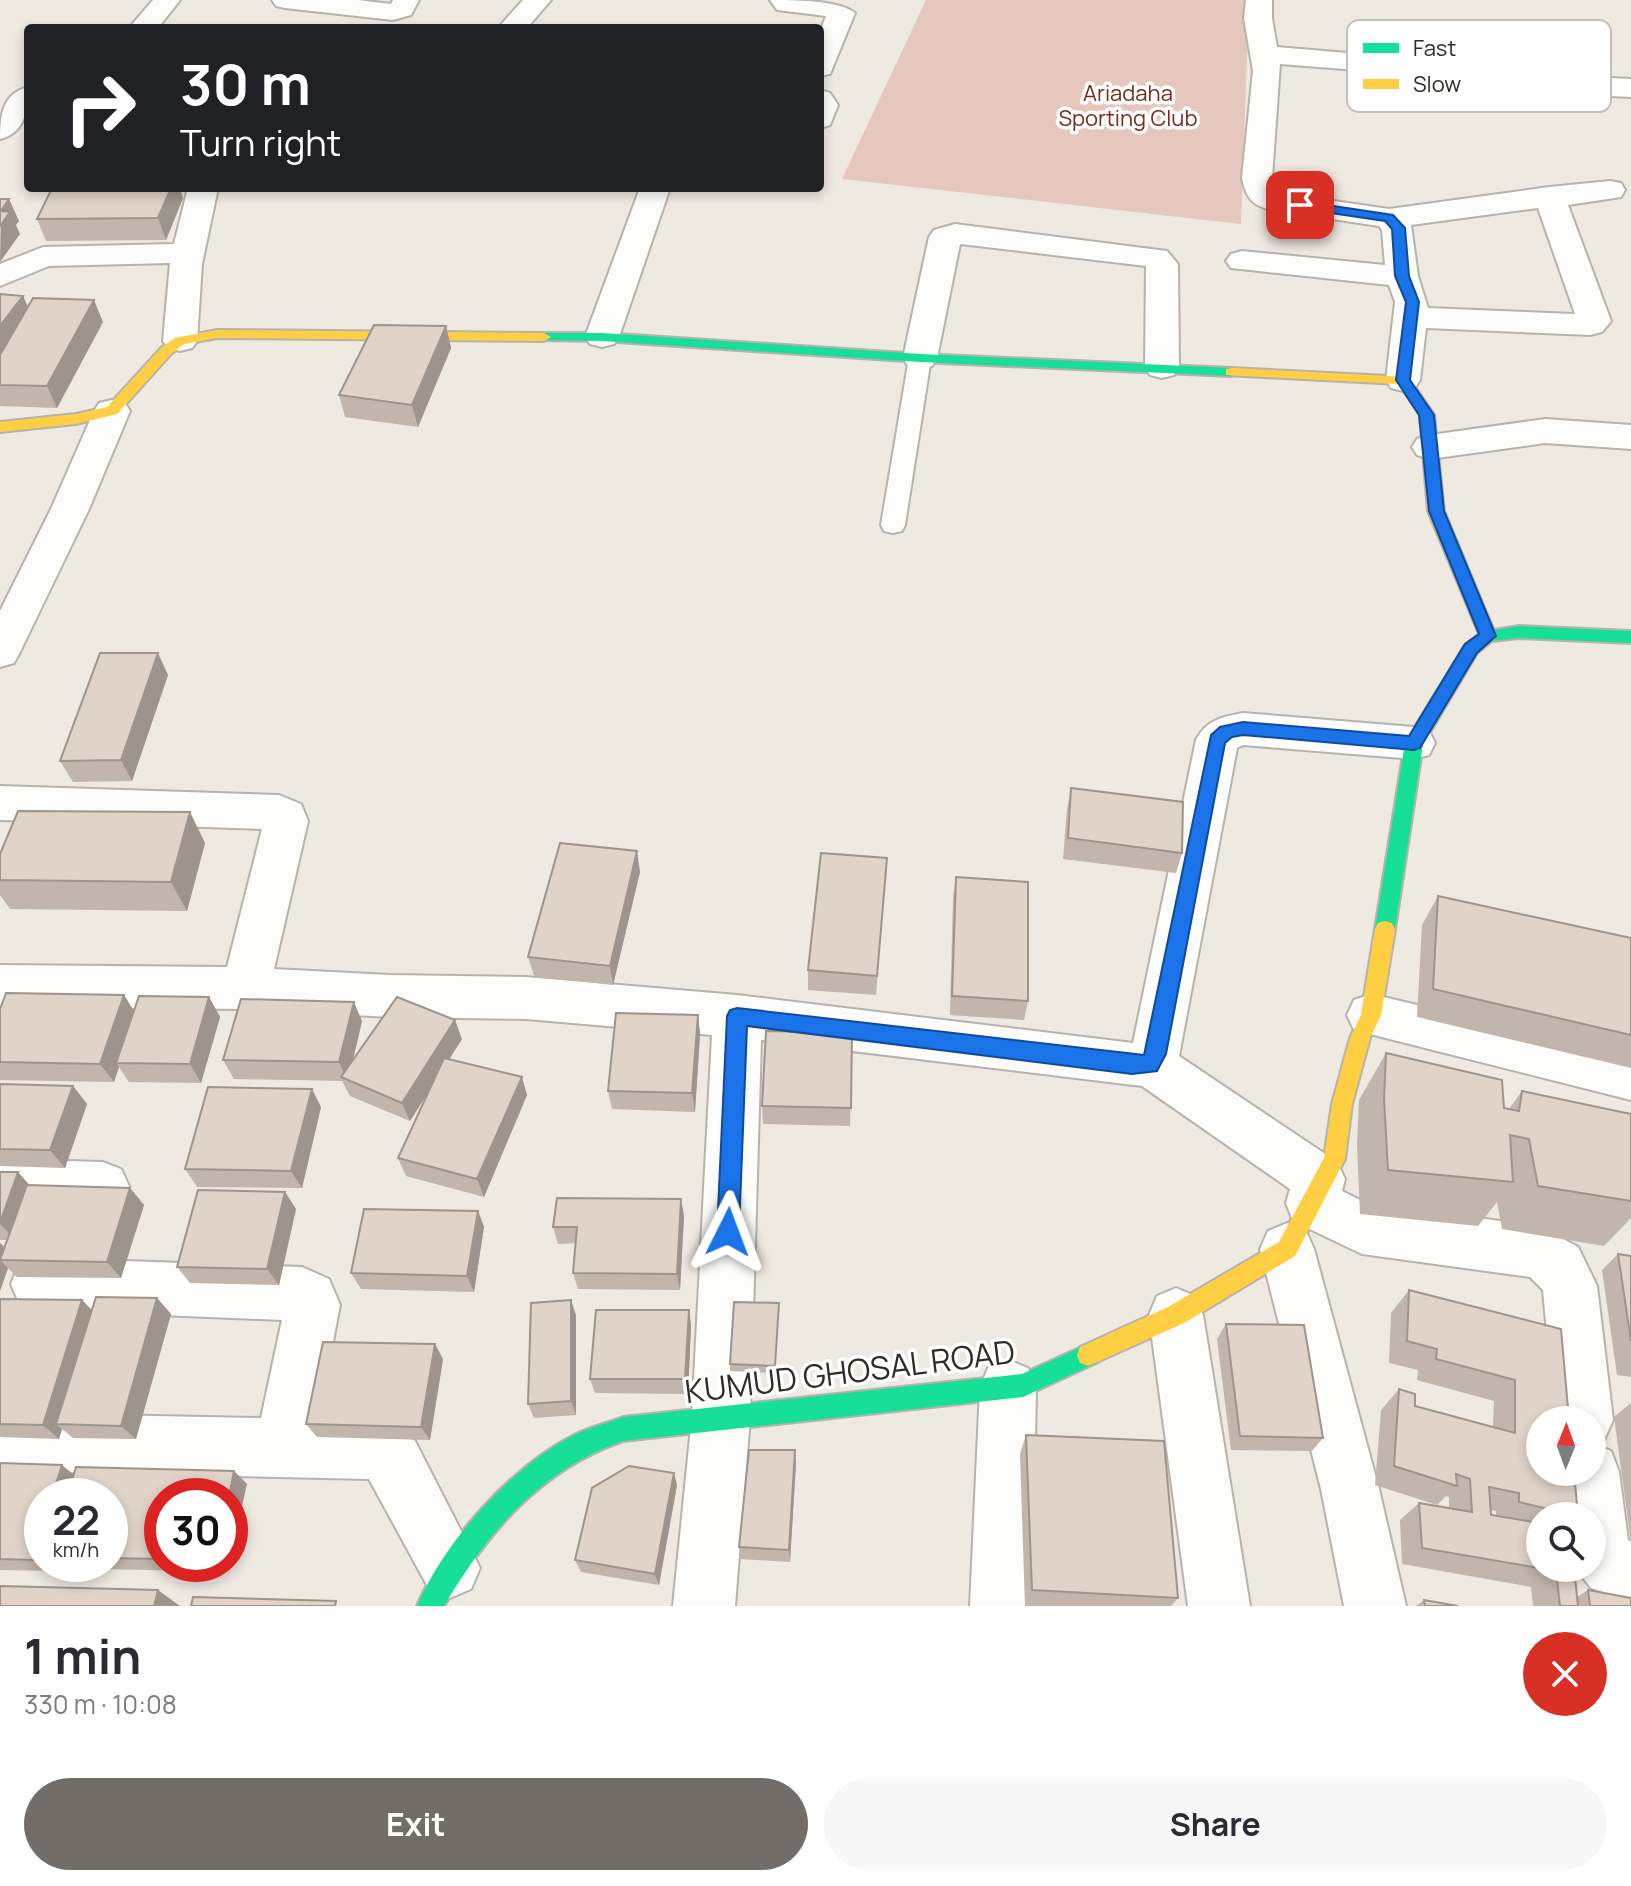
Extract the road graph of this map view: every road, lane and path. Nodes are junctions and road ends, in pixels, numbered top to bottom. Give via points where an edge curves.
1 (167, 0) edge
2 (285, 0) edge
3 (406, 0) edge
4 (538, 0) edge
5 (783, 0) edge
6 (1259, 0) edge
7 (146, 24) edge
8 (516, 24) edge
9 (1264, 54) junction
10 (824, 58) edge
11 (1347, 61) edge
12 (1611, 87) edge
13 (1631, 88) edge
14 (0, 95) edge
15 (24, 96) edge
16 (24, 101) edge
17 (0, 130) edge
18 (1610, 190) dead end
19 (202, 192) edge
20 (654, 192) edge
21 (1549, 196) junction
22 (1389, 218) junction
23 (186, 253) junction
24 (1242, 261) dead end
25 (0, 276) edge
26 (1402, 276) junction
27 (1411, 317) junction
28 (602, 337) junction
29 (180, 341) junction
30 (920, 358) junction
31 (1162, 367) junction
32 (1403, 380) junction
33 (112, 411) junction
34 (0, 427) edge
35 (1631, 437) edge
36 (1430, 447) junction
37 (893, 525) dead end
38 (1488, 636) junction
39 (1631, 637) edge
40 (0, 652) edge
41 (1414, 743) junction
42 (0, 803) edge
43 (0, 986) edge
44 (246, 988) junction
45 (1371, 1015) junction
46 (737, 1016) junction
47 (1150, 1064) junction
48 (1631, 1078) edge
49 (0, 1183) edge
50 (103, 1186) edge
51 (1299, 1226) junction
52 (38, 1284) edge
53 (1176, 1315) junction
54 (1008, 1388) junction
55 (1583, 1406) edge
56 (721, 1417) junction
57 (0, 1442) edge
58 (284, 1447) junction
59 (1592, 1486) edge
60 (1631, 1571) edge
61 (440, 1587) edge
62 (704, 1606) edge
63 (1001, 1606) edge
64 (1219, 1606) edge
65 (1375, 1606) edge

1 - 7 street
2 - 3 street via 393,12
4 - 8 street
5 - 10 street via 841,13
6 - 9 street
9 - 11 street
9 - 22 street via 1257,178 1261,195 1271,201
12 - 13 street
14 - 15 street
16 - 17 street
18 - 21 street
19 - 23 street
20 - 28 street
21 - 22 street
21 - 27 street via 1594,321 1590,325
22 - 26 street via 1398,228
23 - 25 street via 43,257
23 - 29 street
24 - 26 street
26 - 27 street via 1412,302
27 - 32 street
28 - 29 street via 217,334
28 - 30 street
29 - 33 street
30 - 31 street
30 - 31 street via 945,237 955,234 1156,258 1162,264
30 - 37 lane
31 - 32 street
32 - 36 street via 1427,415
33 - 34 street
33 - 40 street
35 - 36 street via 1545,431
36 - 38 street via 1436,511
38 - 39 street via 1519,632
38 - 41 street via 1471,649
41 - 45 street
41 - 47 street via 1243,729 1217,740
42 - 44 street via 285,816
43 - 44 street
44 - 46 street via 526,998
45 - 48 street
45 - 51 street via 1342,1104 1334,1159
46 - 47 street
46 - 56 street
47 - 51 street via 1319,1179
49 - 50 street
51 - 53 street, KUMUD GHOSAL ROAD
51 - 55 street via 1362,1229 1539,1252 1551,1258 1570,1286
51 - 65 street
52 - 58 street via 310,1298 313,1305
53 - 54 street, KUMUD GHOSAL ROAD
53 - 64 street
54 - 56 street, KUMUD GHOSAL ROAD
54 - 63 street
56 - 61 street, KUMUD GHOSAL ROAD via 623,1429 578,1445 481,1527
56 - 62 street
57 - 58 street
58 - 61 street via 382,1452 403,1475
59 - 60 street via 1600,1555 1612,1567

